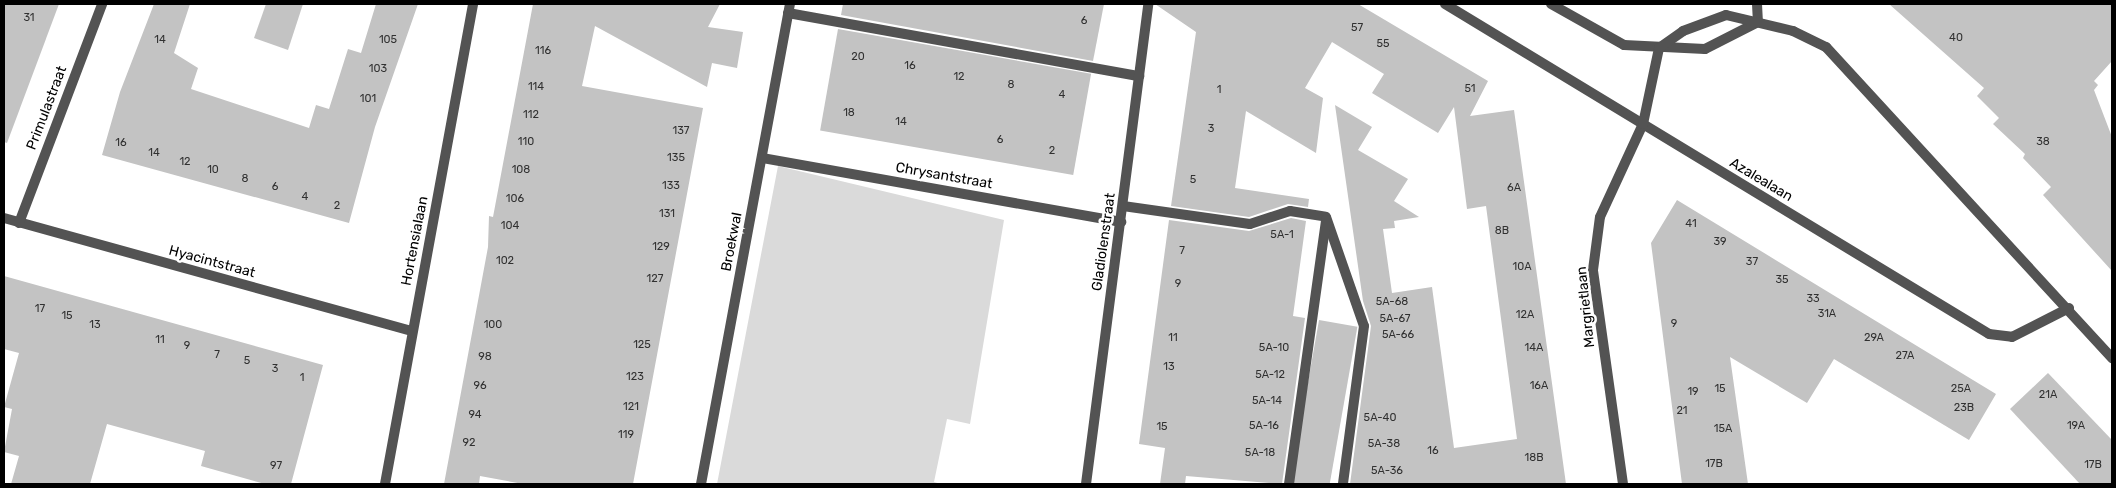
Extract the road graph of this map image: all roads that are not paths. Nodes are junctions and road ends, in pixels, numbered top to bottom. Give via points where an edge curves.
1 (102, 4) edge
2 (473, 4) edge
3 (1148, 4) edge
4 (1445, 4) edge
5 (1551, 4) edge
6 (1757, 4) edge
7 (789, 9) edge
8 (1758, 22) junction
9 (1659, 48) junction
10 (1138, 76) junction
11 (1643, 124) junction
12 (762, 158) junction
13 (1123, 206) junction
14 (1326, 217) junction
15 (4, 218) edge
16 (19, 222) junction
17 (1121, 222) junction
18 (2069, 308) junction
19 (412, 331) junction
20 (2112, 358) edge
21 (385, 484) edge
22 (701, 484) edge
23 (1086, 484) edge
24 (1289, 484) edge
25 (1343, 484) edge
26 (1623, 484) edge

1 - 16 street, Primulastraat
2 - 19 street, Hortensialaan
3 - 10 street, Gladiolenstraat
4 - 11 street, Azalealaan
5 - 9 street via 1624,46
6 - 8 street
7 - 10 street
7 - 12 street, Broekwal
8 - 9 street via 1705,49
8 - 9 street via 1726,15 1683,31
8 - 18 street via 1793,31 1826,47
9 - 11 street, Margrietlaan
10 - 13 street, Gladiolenstraat
11 - 18 street, Azalealaan via 1988,334 2012,336
11 - 26 street, Margrietlaan via 1600,216 1593,270
12 - 17 street, Chrysantstraat
12 - 22 street, Broekwal
13 - 14 street via 1250,224 1290,210
13 - 17 street, Gladiolenstraat
14 - 24 street
14 - 25 street via 1364,326
15 - 16 street, Hyacintstraat
16 - 19 street, Hyacintstraat
17 - 23 street, Gladiolenstraat
18 - 20 street
19 - 21 street, Hortensialaan

